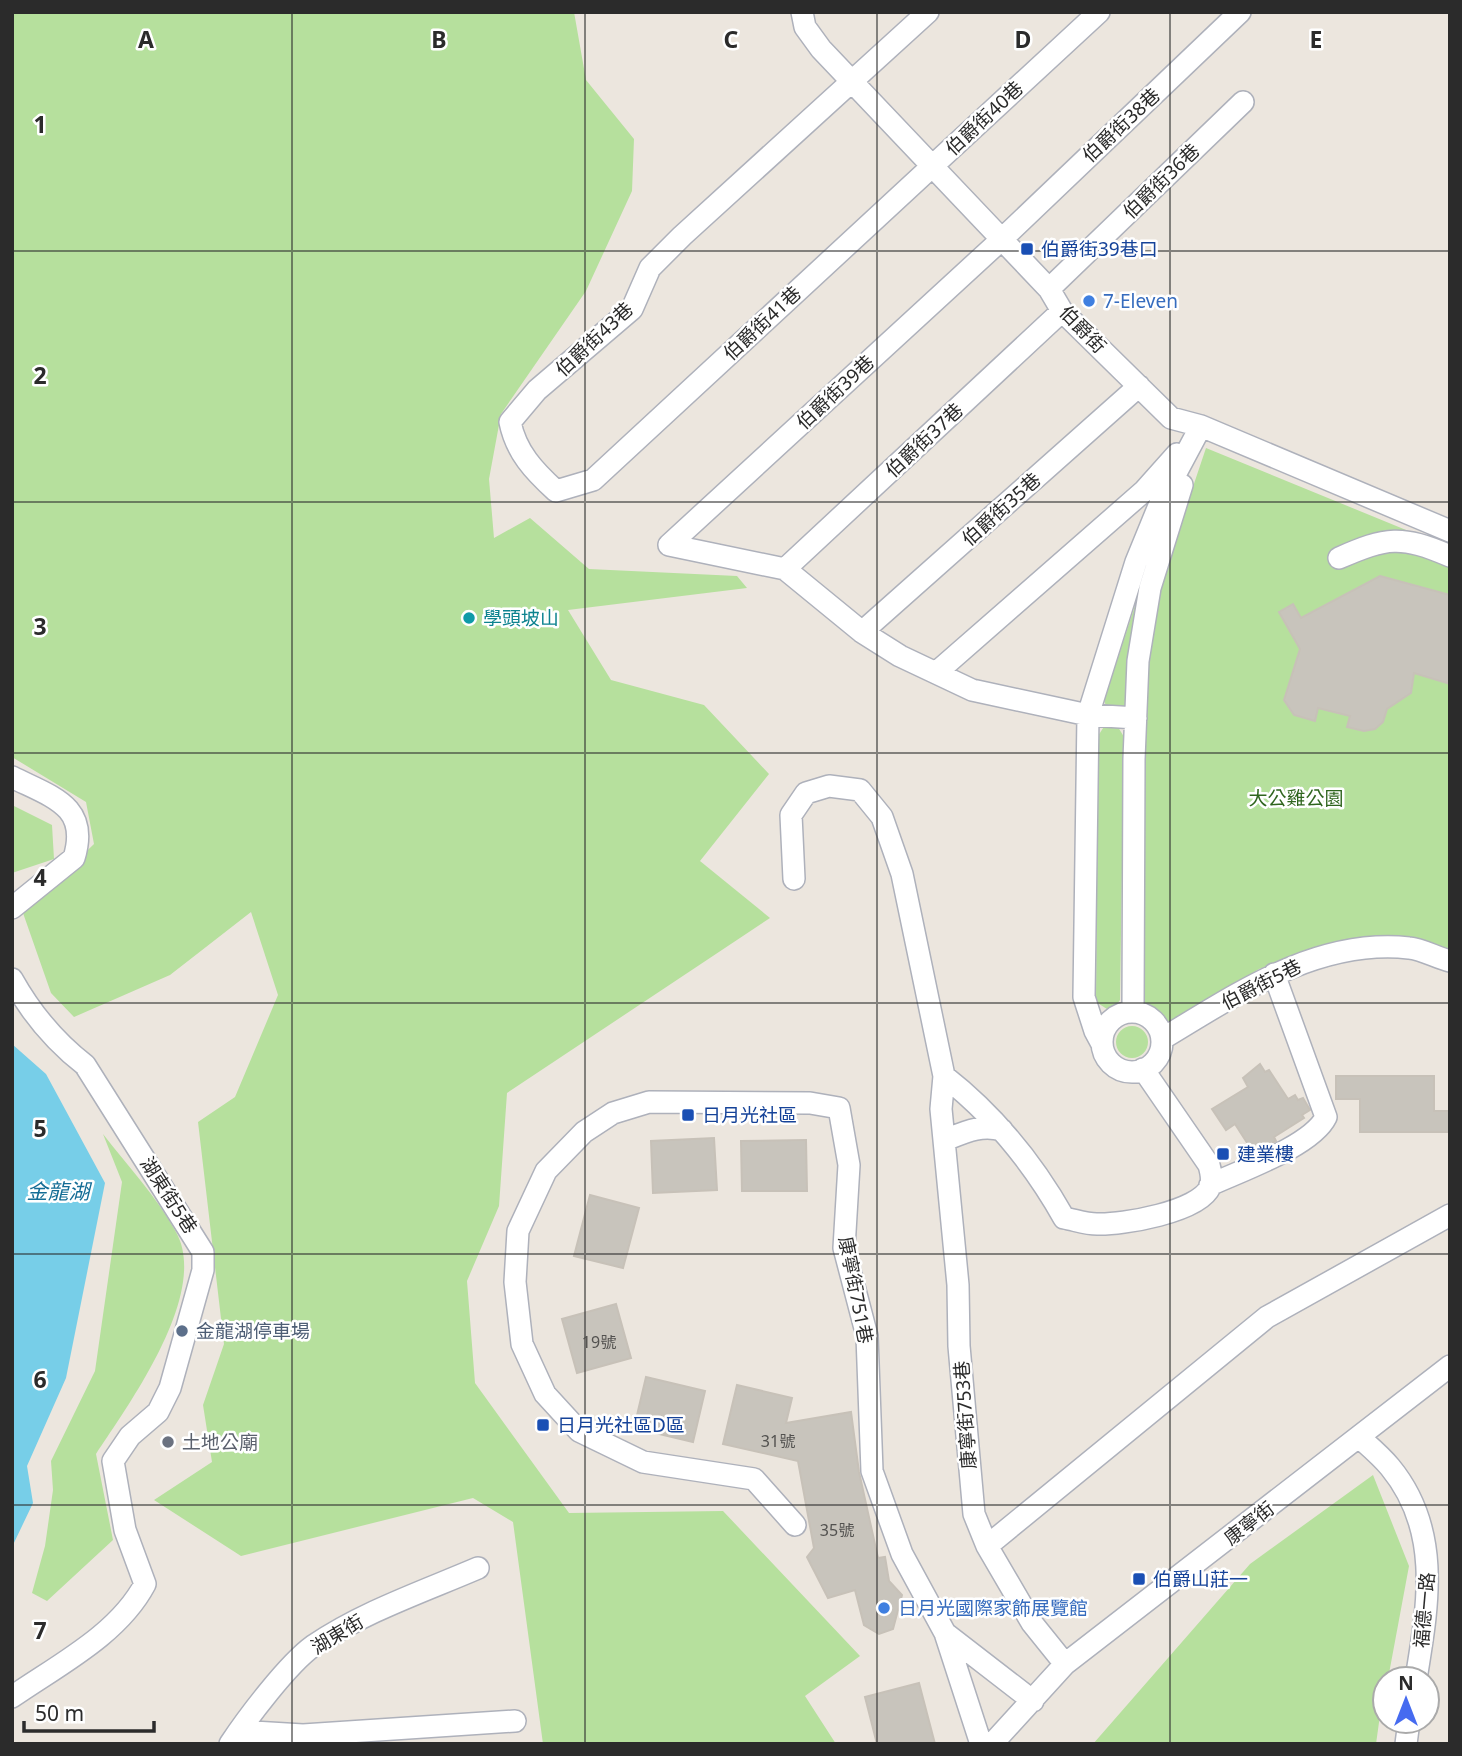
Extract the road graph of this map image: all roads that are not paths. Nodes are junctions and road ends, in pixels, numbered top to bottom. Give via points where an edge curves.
1 (802, 12) edge
2 (928, 12) edge
3 (1099, 12) edge
4 (1240, 12) edge
5 (853, 82) junction
6 (1243, 102) dead end
7 (931, 166) junction
8 (1002, 239) junction
9 (1049, 289) junction
10 (1062, 312) junction
11 (1139, 386) junction
12 (1201, 426) junction
13 (593, 480) joint
14 (1450, 531) edge
15 (1450, 556) edge
16 (1339, 558) dead end
17 (785, 569) junction
18 (862, 632) junction
19 (937, 672) junction
20 (1088, 715) junction
21 (1136, 718) junction
22 (12, 778) edge
23 (794, 879) dead end
24 (12, 908) edge
25 (1450, 961) edge
26 (1274, 974) junction
27 (12, 979) edge
28 (1133, 1012) junction
29 (1162, 1039) junction
30 (1102, 1044) junction
31 (1143, 1069) junction
32 (944, 1076) junction
33 (1002, 1130) junction
34 (945, 1140) junction
35 (1210, 1185) junction
36 (1450, 1215) edge
37 (1450, 1366) edge
38 (1359, 1437) junction
39 (795, 1525) dead end
40 (987, 1546) junction
41 (478, 1568) dead end
42 (945, 1633) junction
43 (1065, 1664) junction
44 (1418, 1665) edge
45 (12, 1697) edge
46 (1033, 1700) junction
47 (515, 1721) dead end
48 (235, 1737) edge
49 (981, 1744) edge
50 (992, 1744) edge

1 - 5 street, 伯爵街 via 804,27
2 - 5 street
3 - 7 street, 伯爵街40巷
4 - 8 street, 伯爵街38巷
5 - 7 street, 伯爵街
5 - 13 street, 伯爵街43巷 via 682,236 650,268 632,309 537,390 510,422 514,442 535,472 556,491
6 - 9 street, 伯爵街36巷
7 - 8 street, 伯爵街
7 - 13 street, 伯爵街41巷
8 - 9 street, 伯爵街
8 - 17 street, 伯爵街39巷 via 669,544
9 - 10 street, 伯爵街
10 - 11 street, 伯爵街
10 - 17 street, 伯爵街37巷
11 - 12 street, 伯爵街 via 1171,418
11 - 18 street, 伯爵街35巷
12 - 14 street, 伯爵街
12 - 19 street via 1144,491
12 - 20 street via 1161,501 1136,562
12 - 21 street via 1150,588 1138,662
15 - 16 street via 1402,539 1373,543
17 - 18 street
18 - 19 street
19 - 20 street via 972,690
20 - 21 street
20 - 30 street via 1084,997
21 - 28 street
22 - 24 street via 52,797 74,815 80,840 69,864
23 - 32 street via 791,815 806,793 829,786 860,790 882,817 902,874
25 - 26 street, 伯爵街5巷 via 1412,948 1361,949 1312,959
26 - 29 street, 伯爵街5巷
26 - 35 street via 1326,1118 1321,1128 1276,1155
27 - 45 street, 湖東街5巷 via 57,1043 85,1065 198,1240 203,1270 170,1388 158,1412 130,1436 114,1461 125,1530 145,1584 113,1627
28 - 29 street via 1151,1019
28 - 30 street via 1114,1018
29 - 31 street via 1155,1062
30 - 31 street via 1104,1054 1118,1068
31 - 35 street via 1209,1165
32 - 33 street
32 - 34 street, 康寧街753巷 via 940,1101
33 - 34 street via 975,1128
33 - 35 street via 1043,1181 1064,1218 1095,1224 1159,1216 1199,1198
34 - 40 street, 康寧街753巷 via 969,1474 974,1514
36 - 40 street via 1267,1317
37 - 38 street, 康寧街
38 - 43 street, 康寧街
38 - 44 street, 福德一路 via 1390,1467 1410,1500 1428,1555 1430,1586
39 - 42 street, 康寧街751巷 via 754,1479 643,1462 579,1431 545,1394 522,1344 515,1282 518,1231 546,1171 584,1132 613,1113 649,1102 810,1103 839,1108 849,1165 844,1248 867,1336 872,1472 902,1554
40 - 43 street, 康寧街753巷 via 1032,1623
41 - 48 street, 湖東街 via 364,1617 311,1647
42 - 46 street, 康寧街751巷
42 - 49 street, 康寧街751巷
43 - 46 street, 康寧街
46 - 50 street, 康寧街
47 - 48 street

